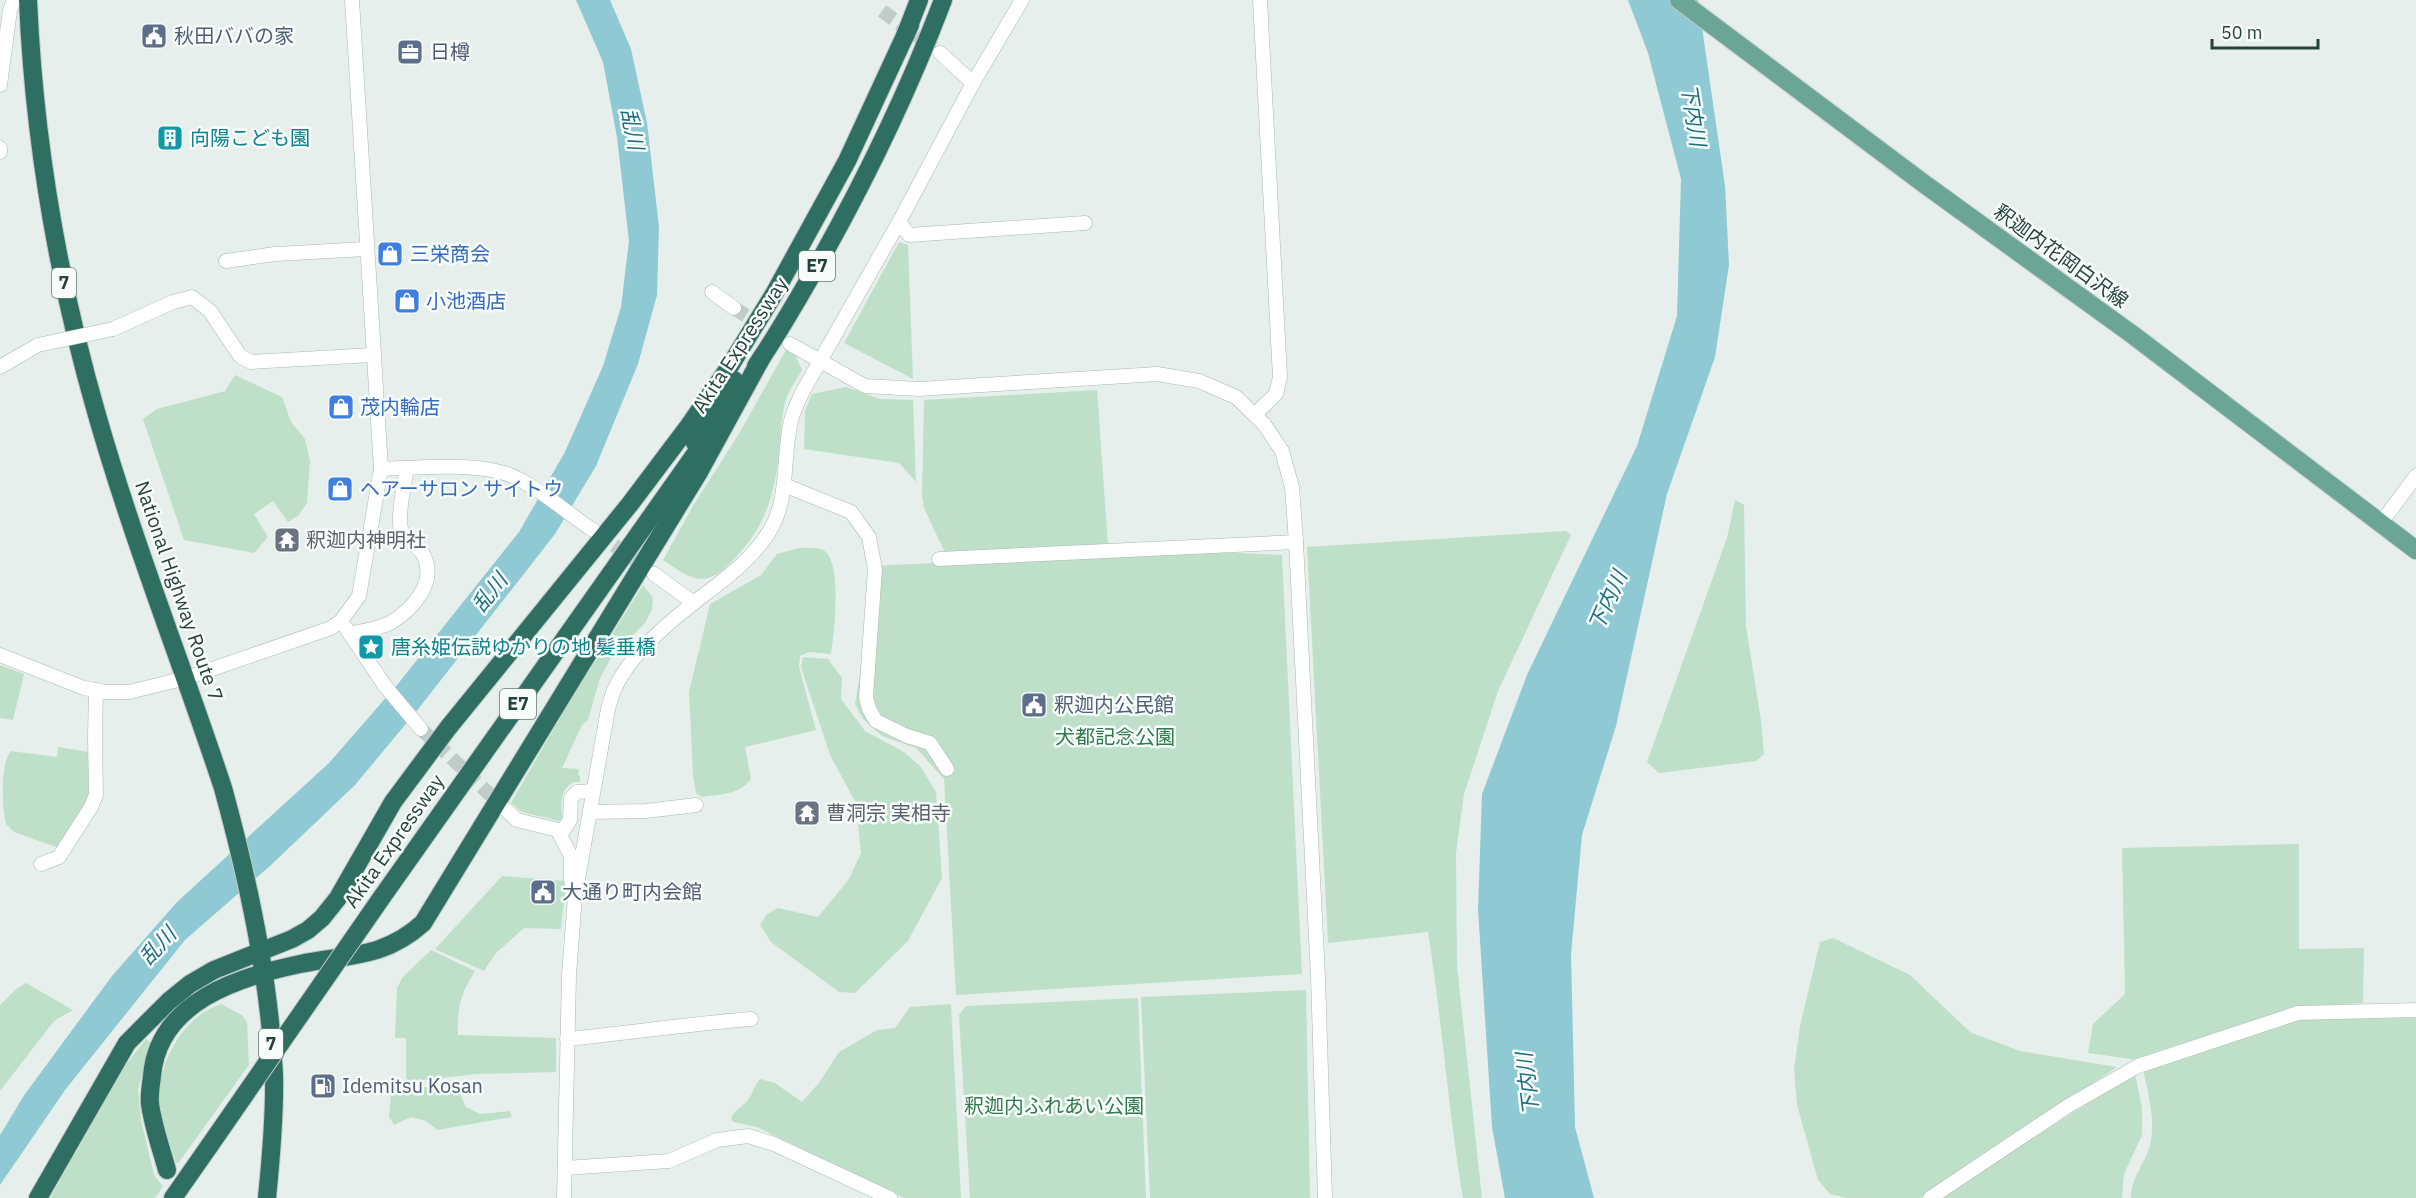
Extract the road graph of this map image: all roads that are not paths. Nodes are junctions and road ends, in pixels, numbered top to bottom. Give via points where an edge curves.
1 (14, 0) edge
2 (28, 0) edge
3 (352, 0) edge
4 (919, 0) edge
5 (943, 0) edge
6 (1022, 0) edge
7 (1260, 0) edge
8 (1679, 0) edge
9 (910, 25) junction
10 (940, 53) tunnel mouth
11 (973, 84) junction
12 (0, 85) edge
13 (899, 222) junction
14 (1084, 223) dead end
15 (366, 249) junction
16 (226, 261) dead end
17 (712, 292) dead end
18 (734, 308) tunnel mouth
19 (790, 344) tunnel mouth
20 (372, 355) junction
21 (762, 357) junction
22 (818, 361) junction
23 (0, 367) edge
24 (1255, 414) junction
25 (406, 468) junction
26 (381, 469) junction
27 (2416, 476) edge
28 (784, 485) junction
29 (653, 511) junction
30 (2381, 524) junction
31 (593, 530) tunnel mouth
32 (1296, 542) junction
33 (2416, 550) edge
34 (939, 559) dead end
35 (654, 574) tunnel mouth
36 (694, 603) junction
37 (341, 621) junction
38 (350, 634) junction
39 (0, 655) edge
40 (186, 678) junction
41 (96, 690) junction
42 (421, 729) tunnel mouth
43 (947, 769) dead end
44 (593, 791) junction
45 (696, 805) dead end
46 (506, 810) tunnel mouth
47 (590, 812) junction
48 (562, 831) junction
49 (41, 864) dead end
50 (574, 910) junction
51 (260, 952) junction
52 (263, 974) junction
53 (2416, 1010) edge
54 (751, 1019) dead end
55 (567, 1039) junction
56 (565, 1168) junction
57 (167, 1170) dead end
58 (38, 1198) edge
59 (173, 1198) edge
60 (267, 1198) edge
61 (564, 1198) edge
62 (890, 1198) edge
63 (1325, 1198) edge
64 (1930, 1198) edge

1 - 12 street
2 - 40 highway, National Highway Route 7 / 7 via 45,177 76,335 115,474
3 - 15 street
4 - 9 highway, Akita Expressway / E7
5 - 21 highway, Akita Expressway / E7 via 918,65 866,176
6 - 11 street
7 - 24 street via 1280,377 1276,394
8 - 30 main road, 釈迦内花岡白沢線 via 2133,335
9 - 29 highway, Akita Expressway / E7 via 851,166 817,232 737,376
9 - 51 highway via 848,160 812,227 730,366 688,427 602,540 448,728 393,802 355,871 322,918 292,939
10 - 11 street
11 - 13 street
13 - 14 street via 909,235
13 - 22 street
15 - 16 street
15 - 20 street
17 - 18 street
19 - 22 street
20 - 23 street, bridge via 251,362 240,356 210,311 192,297 113,329 38,345
20 - 26 street
21 - 29 highway, Akita Expressway / E7
21 - 52 highway via 699,472 423,923 400,942 385,948
22 - 24 street via 865,386 919,389 1157,374 1199,381 1236,397
22 - 28 street via 791,420
24 - 32 street via 1282,451 1292,487
25 - 26 street
25 - 31 street via 501,472 535,489
25 - 38 street via 400,524 406,538 423,554 429,577 419,597 404,613 388,624
26 - 37 street via 359,596
27 - 30 street
28 - 36 street via 779,514 768,534 724,580
28 - 43 street via 851,512 869,537 875,569 866,697 869,709 876,721 930,743
29 - 59 highway, Akita Expressway / E7, bridge
30 - 33 main road, 釈迦内花岡白沢線
32 - 34 street
32 - 63 street
35 - 36 street
36 - 44 street via 628,667 615,688
37 - 38 street
37 - 40 street via 331,628
38 - 42 street via 385,686
39 - 41 street
40 - 41 street via 129,692
40 - 51 highway, National Highway Route 7 / 7 via 223,788
41 - 49 street via 96,795 58,857
44 - 47 street
44 - 48 street via 577,792 571,798 570,820
45 - 47 street
46 - 48 street via 516,820
47 - 50 street
48 - 50 street via 560,835 571,856
50 - 55 street
51 - 52 highway, National Highway Route 7 / 7
51 - 58 highway via 190,984 127,1043
52 - 57 highway via 212,992 194,1003 159,1044 150,1102
52 - 60 highway, National Highway Route 7 / 7 via 274,1076
53 - 64 street via 2298,1013 2138,1066 2068,1106
54 - 55 street
55 - 56 street
56 - 61 street
56 - 62 street via 669,1161 717,1140 748,1136 774,1144

